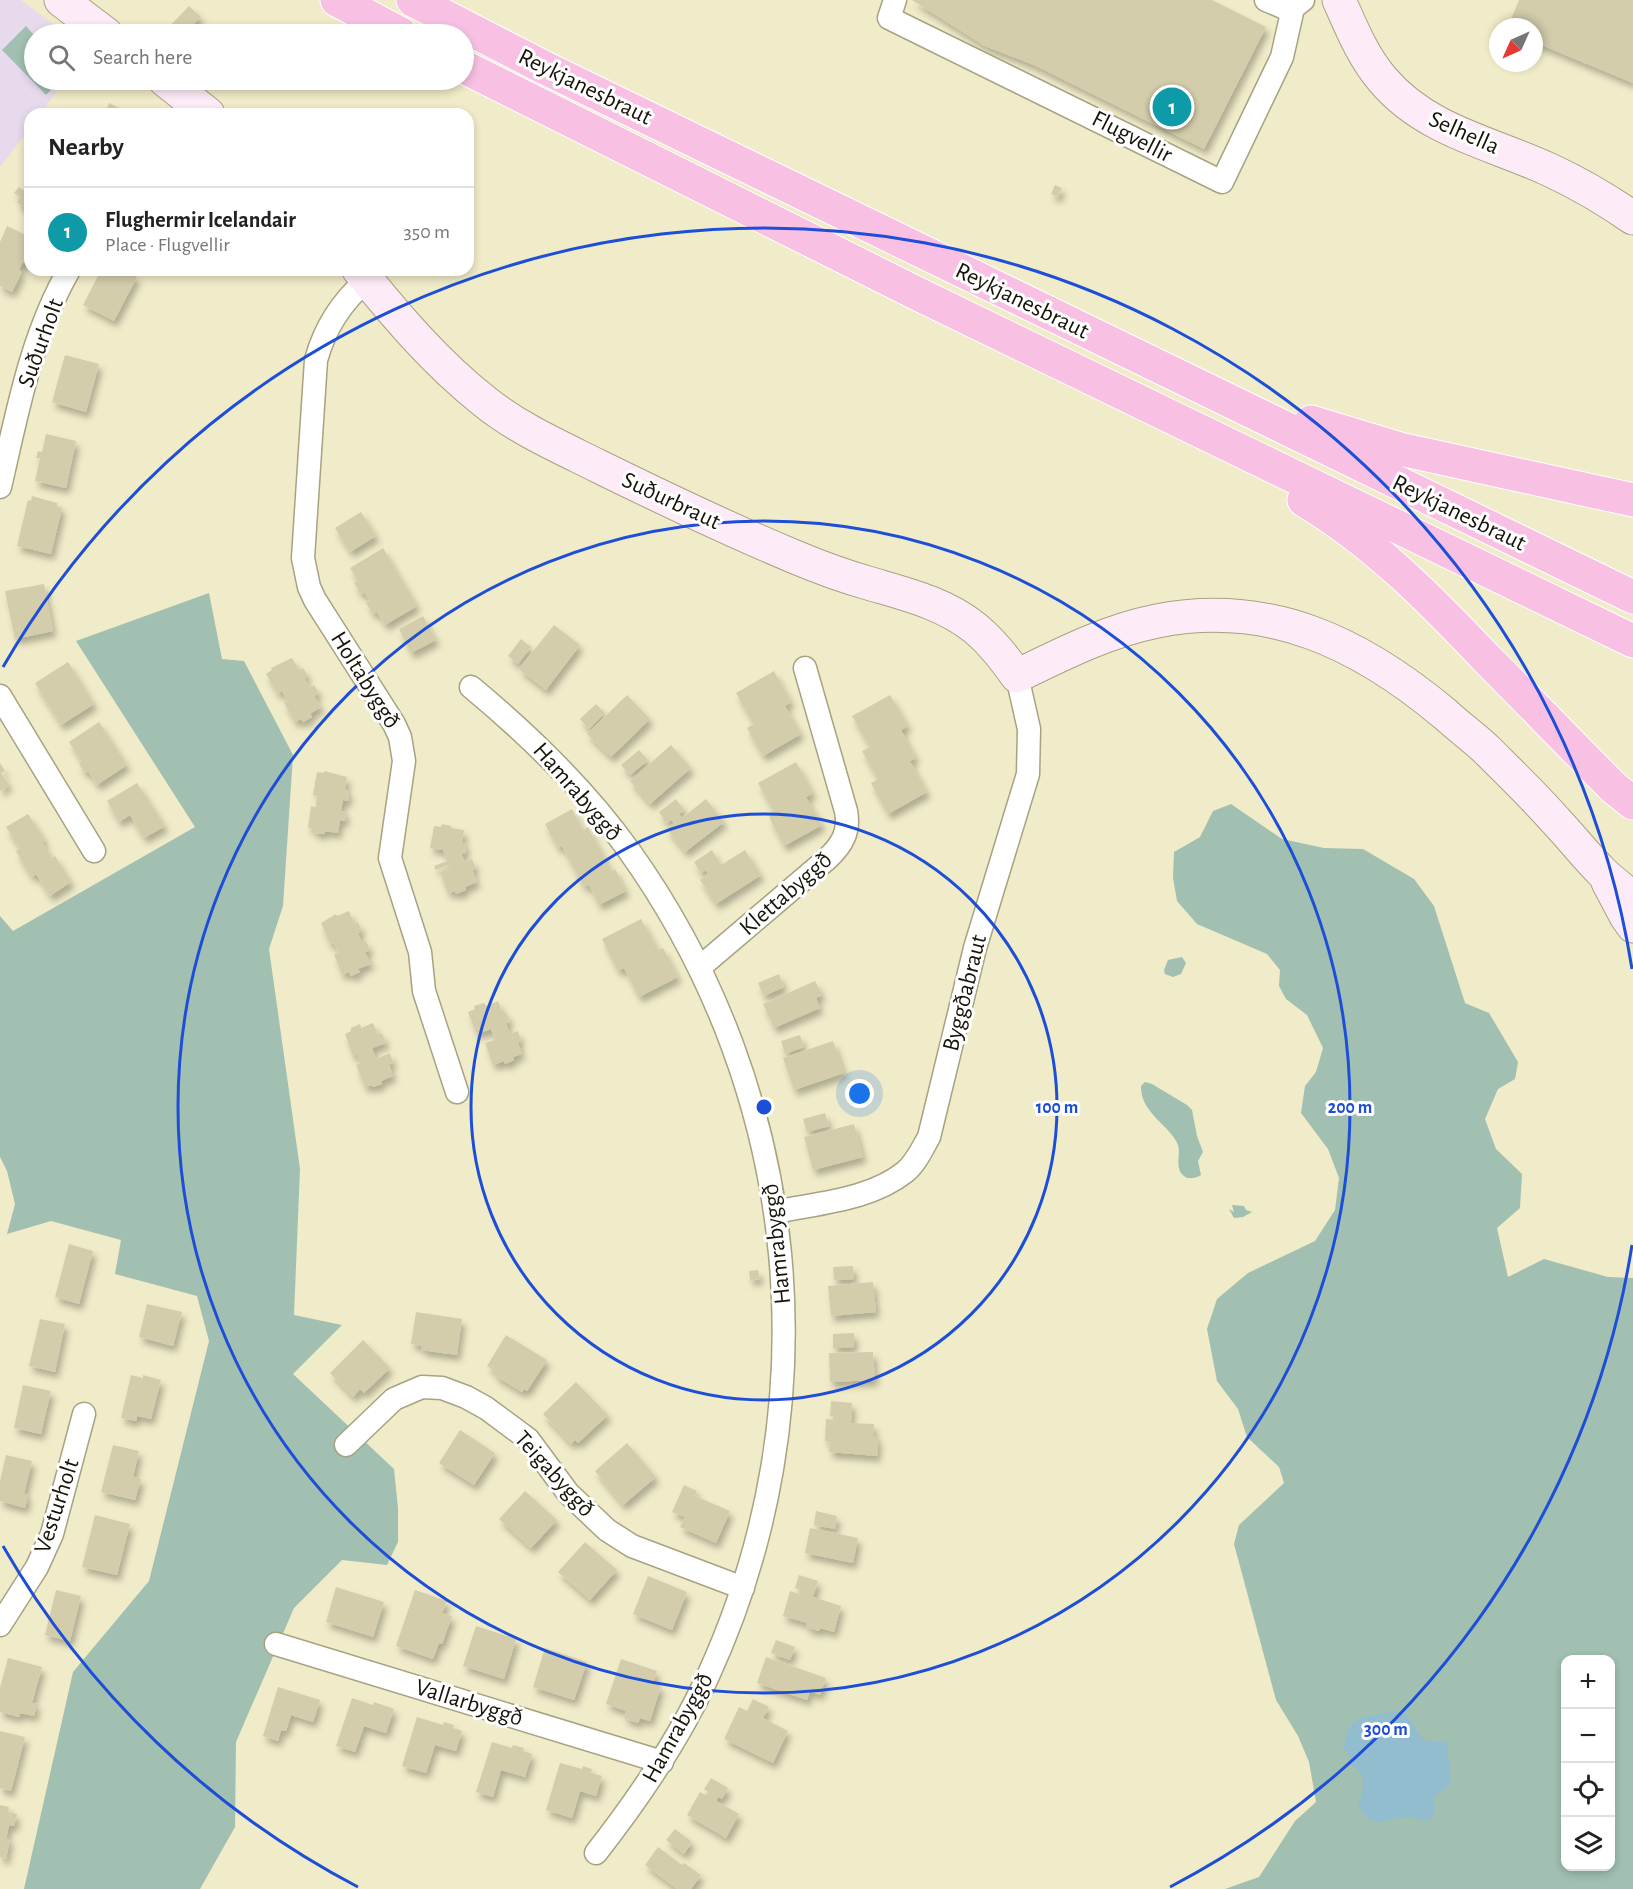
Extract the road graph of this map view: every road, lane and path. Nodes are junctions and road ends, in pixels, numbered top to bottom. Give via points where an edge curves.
1 (61, 0) edge
2 (337, 0) edge
3 (413, 0) edge
4 (895, 0) edge
5 (1266, 0) edge
6 (1339, 0) edge
7 (1298, 4) edge
8 (93, 24) edge
9 (382, 24) edge
10 (460, 24) edge
11 (474, 31) edge
12 (474, 72) edge
13 (175, 90) edge
14 (194, 108) edge
15 (1633, 218) edge
16 (853, 219) junction
17 (66, 276) edge
18 (362, 276) edge
19 (364, 276) edge
20 (922, 296) junction
21 (0, 487) edge
22 (1633, 500) edge
23 (1633, 597) edge
24 (1633, 641) edge
25 (806, 668) dead end
26 (1017, 676) junction
27 (471, 687) dead end
28 (0, 696) edge
29 (1633, 803) edge
30 (94, 851) dead end
31 (1603, 873) junction
32 (1633, 898) edge
33 (1633, 926) edge
34 (699, 968) junction
35 (457, 1092) dead end
36 (776, 1212) junction
37 (84, 1414) dead end
38 (346, 1445) dead end
39 (743, 1588) junction
40 (0, 1625) edge
41 (276, 1644) dead end
42 (662, 1762) junction
43 (596, 1853) dead end

1 - 8 street
2 - 9 highway
3 - 10 highway, Reykjanesbraut
4 - 7 street, Flugvellir via 889,18 1222,182 1282,57
5 - 7 street, Flugvellir via 1285,8
6 - 15 street, Selhella via 1370,63 1414,109 1467,138 1551,170
11 - 16 highway, Reykjanesbraut
12 - 20 highway, Reykjanesbraut
13 - 14 street
16 - 22 highway via 969,260 1318,426 1400,449
16 - 23 highway, Reykjanesbraut
17 - 21 street, Suðurholt via 22,389
18 - 35 street, Holtabyggð via 335,314 316,360 303,558 315,600 400,736 403,772 390,858 420,952 424,991
19 - 26 street, Suðurbraut via 452,374 486,403 533,432 742,534 830,571 944,609 974,627 998,649
20 - 24 highway, Reykjanesbraut
20 - 29 highway via 1065,381 1264,477 1328,514 1418,588
25 - 34 street, Klettabyggð via 846,811 845,835 838,849
26 - 31 street via 1094,640 1158,621 1221,616 1255,618 1320,635 1351,649 1414,688 1484,747
26 - 36 street, Byggðabraut via 1029,729 1028,774 975,948 929,1137 907,1171 873,1190
27 - 34 street, Hamrabyggð via 540,747 601,815 654,888
28 - 30 street
31 - 32 street
31 - 33 street
34 - 36 street, Hamrabyggð via 722,1017 747,1087
36 - 39 street, Hamrabyggð via 784,1307 782,1402 768,1496
37 - 40 street, Vesturholt via 52,1534 37,1567
38 - 39 street, Teigabyggð via 394,1399 422,1387 442,1388 486,1408 528,1439 568,1493 607,1530 632,1546
39 - 42 street, Hamrabyggð via 708,1677
41 - 42 street, Vallarbyggð
42 - 43 street, Hamrabyggð

